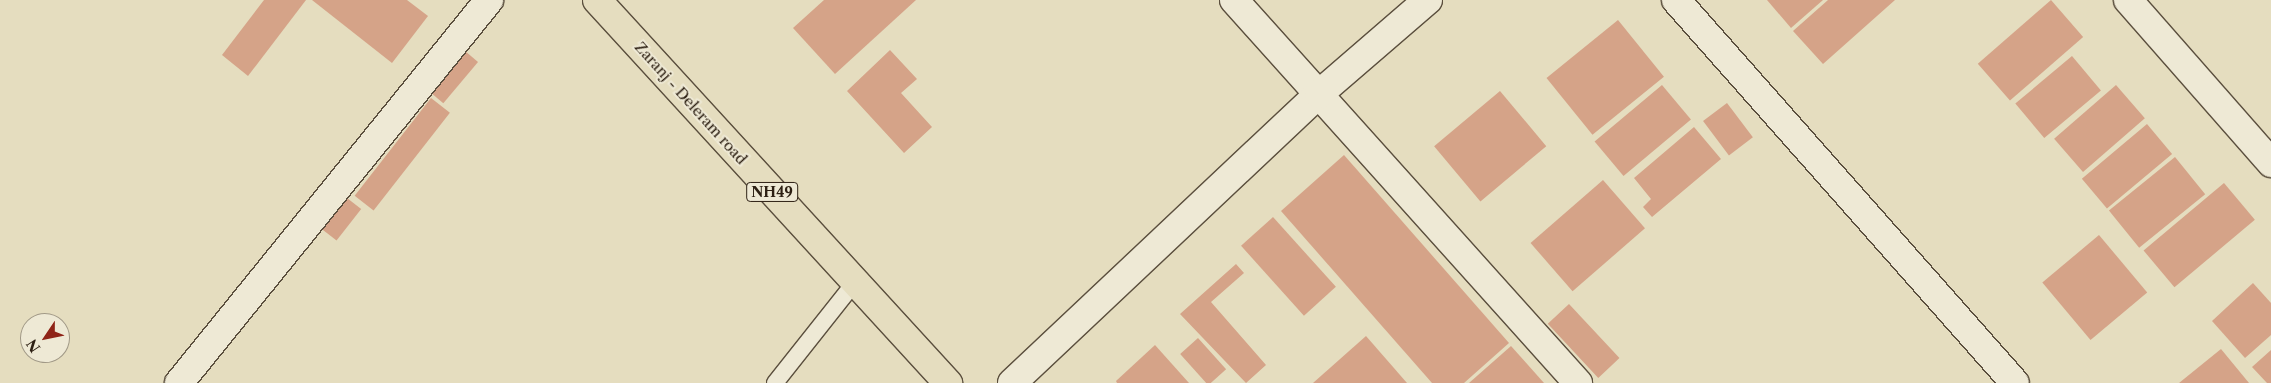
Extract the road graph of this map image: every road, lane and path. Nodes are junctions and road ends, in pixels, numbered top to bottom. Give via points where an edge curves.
1 (489, 0) edge
2 (597, 0) edge
3 (1234, 0) edge
4 (1428, 0) edge
5 (1676, 0) edge
6 (2128, 0) edge
7 (1319, 94) junction
8 (2271, 163) edge
9 (855, 282) junction
10 (179, 383) edge
11 (775, 383) edge
12 (948, 383) edge
13 (1012, 383) edge
14 (1578, 383) edge
15 (2016, 383) edge

1 - 10 street
2 - 9 highway, Zaranj - Deleram road / NH49
3 - 7 street
4 - 7 street
5 - 15 street
6 - 8 street
7 - 13 street
7 - 14 street
9 - 11 lane
9 - 12 highway, Zaranj - Deleram road / NH49

